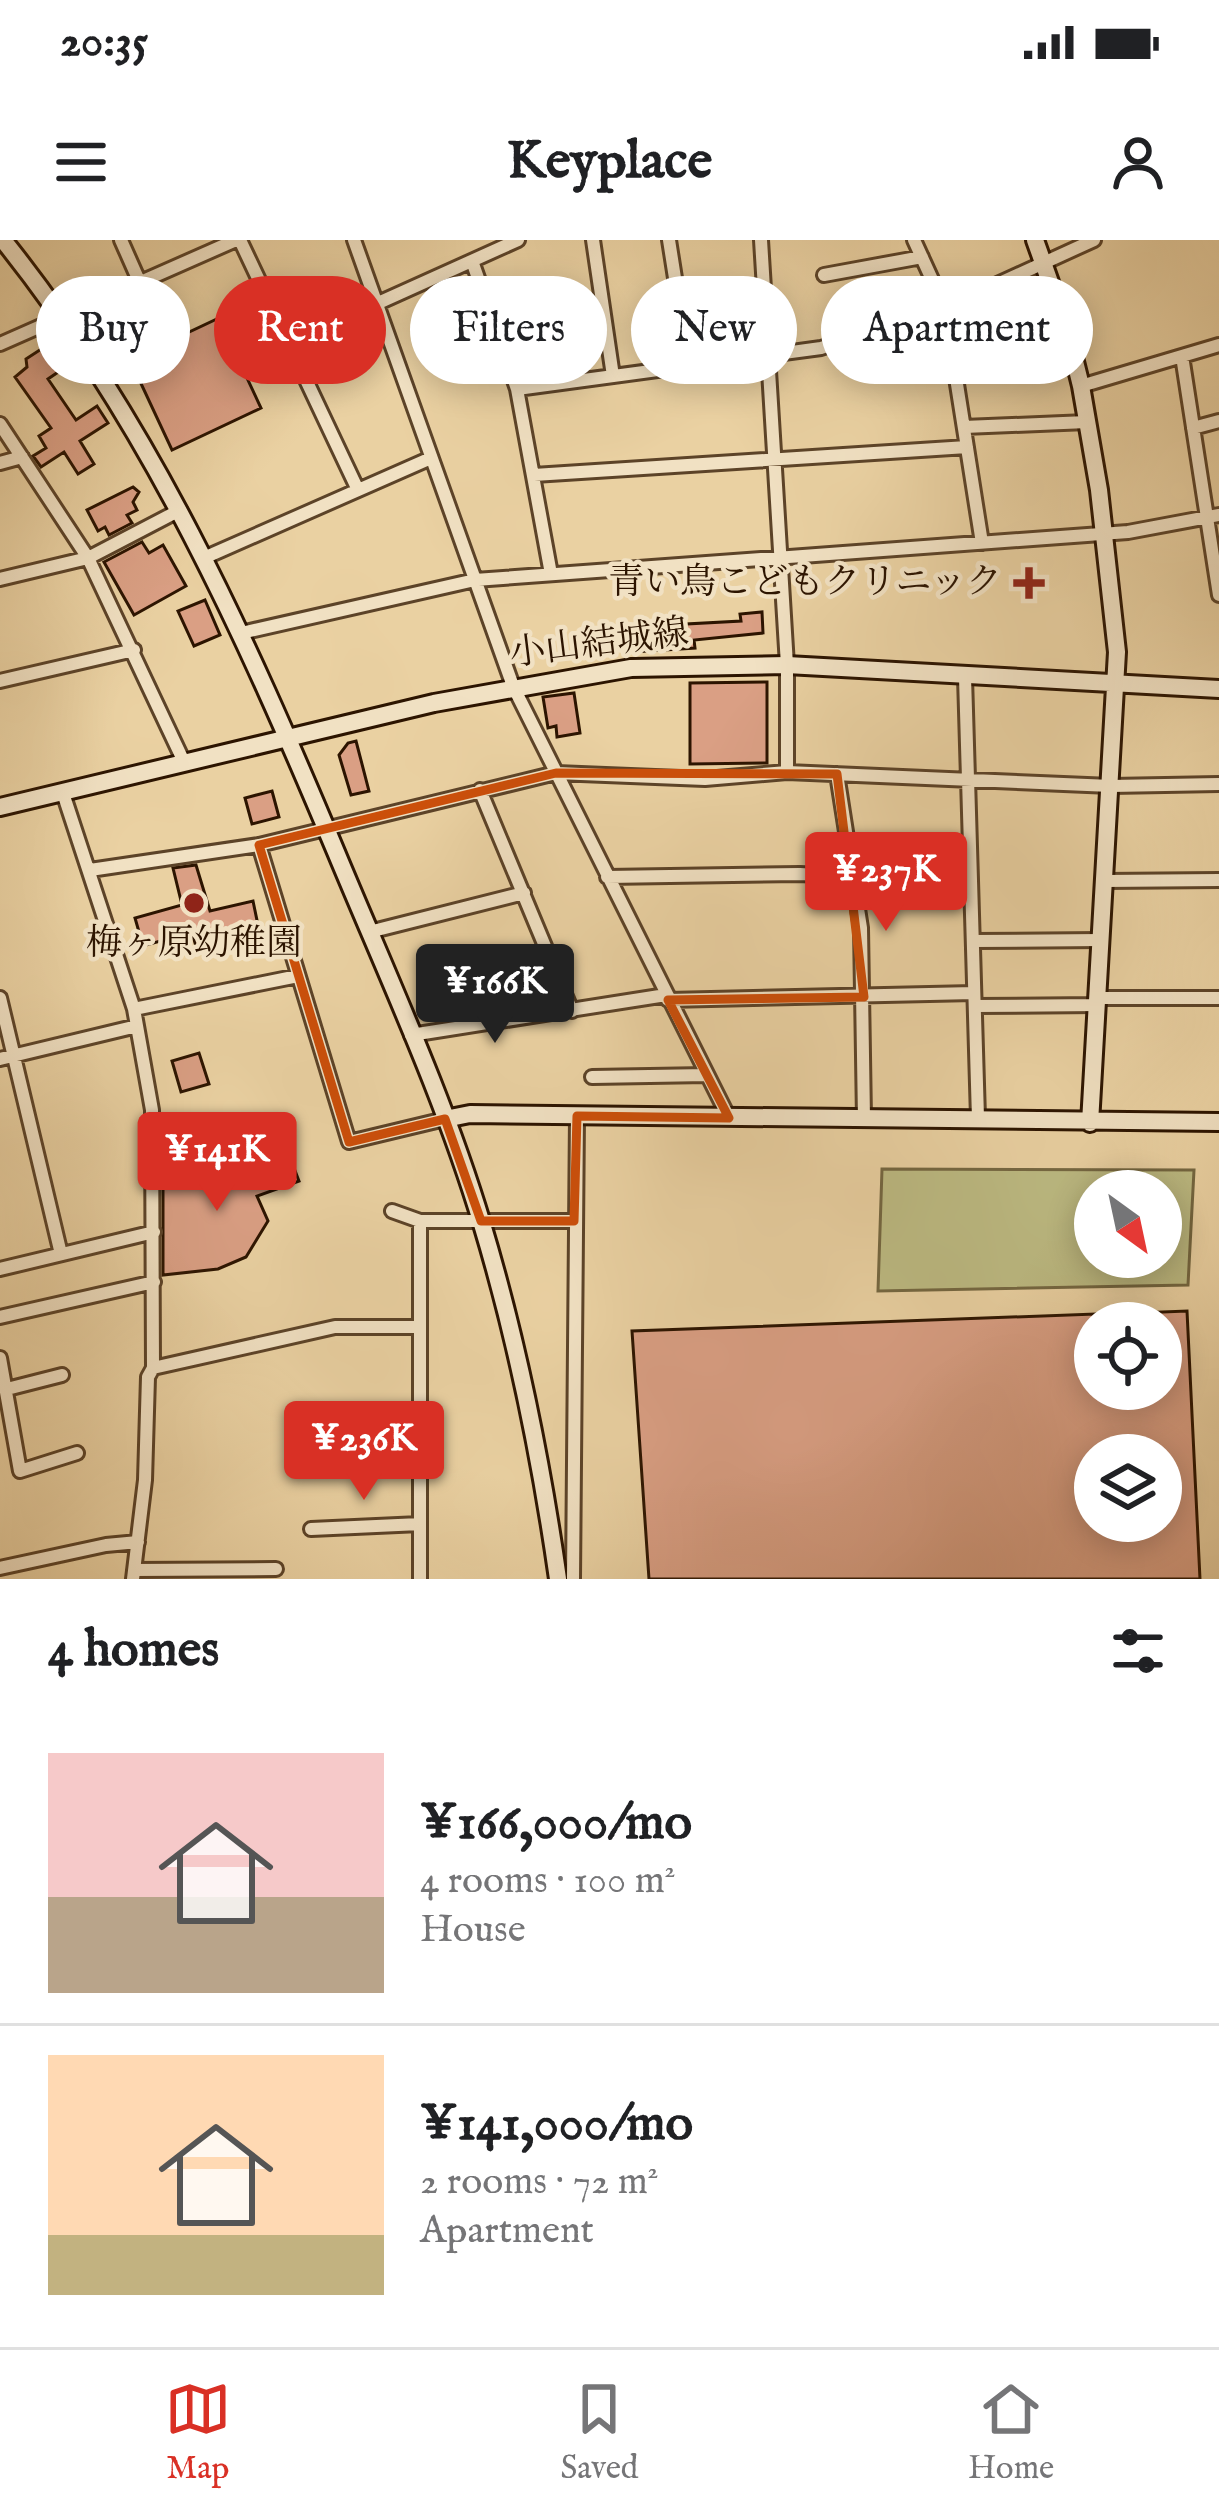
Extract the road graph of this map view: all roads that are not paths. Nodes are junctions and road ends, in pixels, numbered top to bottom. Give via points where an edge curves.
1 (3, 240) edge
2 (121, 240) edge
3 (238, 240) edge
4 (354, 240) edge
5 (518, 240) edge
6 (592, 240) edge
7 (669, 240) edge
8 (760, 240) edge
9 (914, 240) edge
10 (1035, 240) edge
11 (1094, 240) edge
12 (922, 257) junction
13 (472, 261) junction
14 (1045, 262) junction
15 (824, 275) dead end
16 (137, 276) edge
17 (156, 276) edge
18 (366, 276) edge
19 (674, 276) edge
20 (762, 276) edge
21 (931, 276) edge
22 (1015, 276) edge
23 (36, 285) edge
24 (386, 300) edge
25 (36, 328) edge
26 (386, 332) edge
27 (0, 344) edge
28 (1219, 345) edge
29 (1182, 356) junction
30 (631, 374) edge
31 (613, 376) junction
32 (102, 384) edge
33 (769, 384) edge
34 (957, 384) edge
35 (1081, 386) junction
36 (517, 389) junction
37 (1219, 421) edge
38 (1087, 422) junction
39 (0, 424) edge
40 (964, 427) junction
41 (1193, 428) junction
42 (967, 447) junction
43 (22, 458) junction
44 (431, 458) junction
45 (773, 459) junction
46 (0, 463) edge
47 (534, 476) junction
48 (358, 490) junction
49 (180, 510) junction
50 (1212, 517) edge
51 (1103, 532) junction
52 (982, 543) junction
53 (206, 557) junction
54 (88, 558) junction
55 (780, 558) junction
56 (551, 574) junction
57 (0, 578) edge
58 (475, 580) junction
59 (1219, 595) edge
60 (241, 633) junction
61 (134, 650) junction
62 (787, 665) junction
63 (965, 676) junction
64 (0, 681) edge
65 (513, 686) junction
66 (1116, 686) junction
67 (1219, 688) edge
68 (288, 737) junction
69 (184, 762) junction
70 (788, 772) junction
71 (556, 773) junction
72 (837, 774) junction
73 (969, 779) junction
74 (1219, 784) edge
75 (1111, 786) junction
76 (480, 790) junction
77 (63, 793) junction
78 (0, 807) edge
79 (326, 828) junction
80 (259, 845) junction
81 (90, 870) junction
82 (607, 877) junction
83 (852, 877) junction
84 (1219, 880) edge
85 (1104, 881) junction
86 (524, 893) junction
87 (369, 932) junction
88 (1101, 940) junction
89 (973, 941) junction
90 (298, 976) junction
91 (667, 997) junction
92 (864, 997) junction
93 (0, 998) edge
94 (1219, 998) edge
95 (975, 999) junction
96 (1098, 1002) junction
97 (134, 1009) junction
98 (572, 1011) junction
99 (137, 1026) junction
100 (411, 1035) junction
101 (7, 1058) edge
102 (706, 1075) junction
103 (592, 1077) dead end
104 (577, 1116) junction
105 (729, 1118) junction
106 (978, 1118) junction
107 (445, 1119) junction
108 (864, 1119) junction
109 (1219, 1122) edge
110 (1090, 1123) junction
111 (392, 1211) dead end
112 (421, 1221) junction
113 (481, 1221) junction
114 (574, 1221) junction
115 (154, 1232) junction
116 (61, 1254) junction
117 (0, 1268) edge
118 (154, 1282) junction
119 (0, 1318) edge
120 (420, 1327) junction
121 (0, 1358) edge
122 (153, 1368) junction
123 (62, 1376) dead end
124 (7, 1389) junction
125 (420, 1415) junction
126 (352, 1420) dead end
127 (77, 1453) dead end
128 (420, 1453) junction
129 (346, 1457) dead end
130 (420, 1524) junction
131 (311, 1529) dead end
132 (138, 1543) junction
133 (0, 1568) edge
134 (276, 1569) dead end
135 (134, 1574) edge
136 (420, 1579) edge
137 (558, 1579) edge
138 (573, 1579) edge

1 - 23 street
2 - 16 street
3 - 17 street
3 - 48 street
4 - 18 street
5 - 13 street
6 - 31 street
7 - 19 street
8 - 20 street
9 - 12 street
10 - 14 street
11 - 14 street
12 - 15 street
12 - 21 street
13 - 24 street
13 - 36 street
14 - 22 street
14 - 35 street
25 - 27 street
26 - 44 street
28 - 29 street
29 - 35 street
29 - 41 street
30 - 31 street
31 - 36 street
32 - 49 street
33 - 45 street
34 - 40 street
35 - 38 street
36 - 47 street
37 - 41 street
38 - 40 street
38 - 51 street
39 - 43 street
40 - 42 street
41 - 50 street
42 - 45 street
42 - 52 street
43 - 46 street
43 - 54 street
44 - 48 street
44 - 58 street
45 - 47 street
45 - 55 street
47 - 56 street
48 - 53 street
49 - 53 street
49 - 54 street
50 - 51 street
50 - 59 street
51 - 52 street
51 - 66 street
52 - 55 street
53 - 60 street
54 - 57 street
54 - 61 street
55 - 56 street
55 - 62 street
56 - 58 street
58 - 60 street
58 - 65 street
60 - 68 street
61 - 64 street
61 - 69 street
62 - 63 street, 小山結城線
62 - 65 street, 小山結城線 via 632,668
62 - 70 street
63 - 66 street, 小山結城線
63 - 73 street
65 - 68 street, 小山結城線
65 - 71 street
66 - 67 street, 小山結城線
66 - 75 street
68 - 69 street, 小山結城線
68 - 79 street
69 - 77 street, 小山結城線
70 - 71 street via 705,779
70 - 72 street
71 - 76 street
71 - 82 street
72 - 73 street
72 - 83 street
73 - 75 street
73 - 89 street
74 - 75 street
75 - 85 street
76 - 79 street
76 - 86 street
77 - 78 street, 小山結城線
77 - 81 street
79 - 80 street
79 - 87 street
80 - 81 street
80 - 90 street
81 - 97 street
82 - 83 street
82 - 91 street
83 - 92 street
84 - 85 street
85 - 88 street
86 - 87 street
86 - 98 street
87 - 100 street
88 - 89 street
88 - 96 street
89 - 95 street
90 - 97 street
90 - 107 street via 349,1142
91 - 92 street
91 - 98 street
91 - 102 street
92 - 95 street
92 - 108 street
93 - 101 street
94 - 96 street
95 - 96 street
95 - 106 street
96 - 110 street
97 - 99 street
98 - 100 street
99 - 101 street
99 - 115 street via 152,1110
100 - 107 street
101 - 116 street
102 - 103 street
102 - 105 street
104 - 105 street
104 - 107 street
104 - 114 street
105 - 108 street
106 - 108 street
106 - 110 street
107 - 113 street
109 - 110 street
111 - 112 street
112 - 113 street
112 - 120 street
113 - 114 street
113 - 137 street via 514,1343
114 - 138 street
115 - 116 street
115 - 118 street
116 - 117 street
118 - 119 street
118 - 122 street
120 - 122 street via 335,1328
120 - 125 street
121 - 124 street
122 - 132 street
123 - 124 street
124 - 127 street via 20,1472
125 - 126 street
125 - 128 street
128 - 129 street
128 - 130 street
130 - 131 street
130 - 136 street
132 - 133 street
132 - 135 street
134 - 135 street

